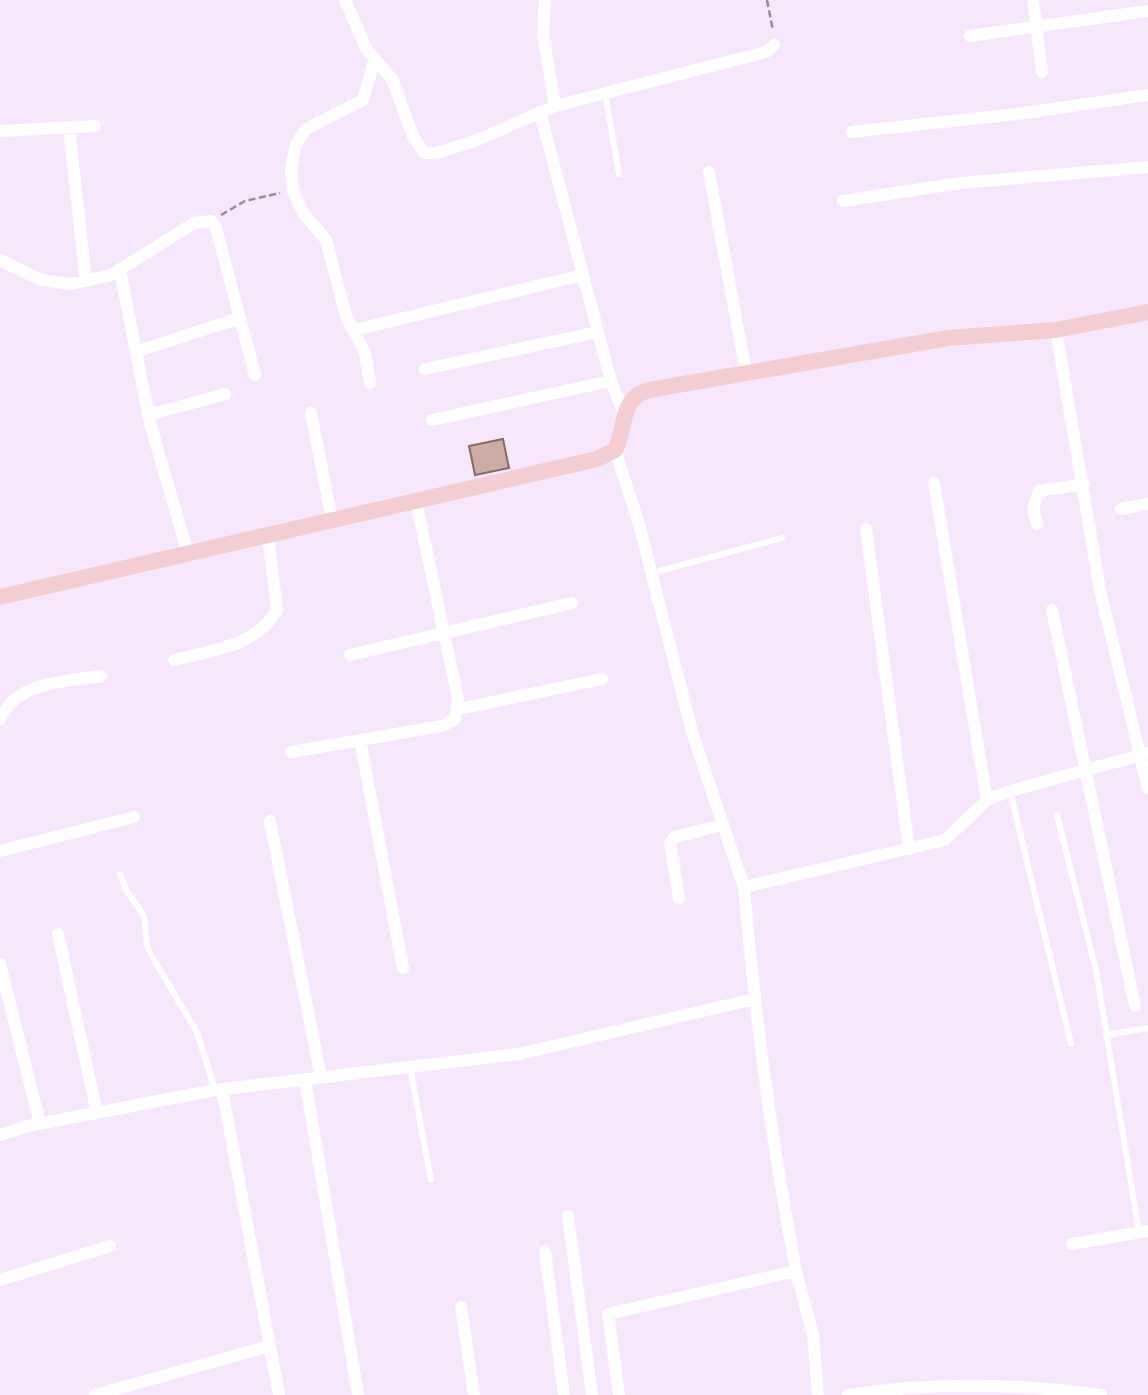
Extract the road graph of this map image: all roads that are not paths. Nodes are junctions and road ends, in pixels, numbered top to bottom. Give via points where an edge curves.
1 (345, 0) edge
2 (545, 0) edge
3 (1033, 0) edge
4 (1148, 11) edge
5 (1038, 27) junction
6 (970, 36) dead end
7 (774, 45) road end
8 (375, 58) junction
9 (1042, 72) dead end
10 (605, 93) junction
11 (1148, 95) edge
12 (555, 106) junction
13 (540, 112) junction
14 (95, 126) dead end
15 (69, 128) junction
16 (0, 131) edge
17 (852, 132) dead end
18 (1148, 167) edge
19 (709, 172) dead end
20 (619, 174) dead end
21 (843, 201) dead end
22 (0, 260) edge
23 (120, 270) junction
24 (583, 275) junction
25 (86, 281) junction
26 (1148, 312) edge
27 (240, 318) junction
28 (354, 330) junction
29 (1056, 330) junction
30 (598, 332) junction
31 (138, 351) junction
32 (425, 369) dead end
33 (746, 372) junction
34 (255, 375) dead end
35 (611, 381) junction
36 (370, 383) dead end
37 (225, 394) dead end
38 (311, 413) dead end
39 (148, 415) junction
40 (624, 415) junction
41 (432, 421) dead end
42 (615, 450) junction
43 (934, 483) dead end
44 (1084, 484) junction
45 (416, 501) junction
46 (1148, 504) edge
47 (1121, 509) dead end
48 (332, 520) junction
49 (1037, 524) dead end
50 (866, 529) dead end
51 (268, 535) junction
52 (782, 538) dead end
53 (188, 554) junction
54 (651, 573) junction
55 (0, 597) edge
56 (572, 603) dead end
57 (1052, 610) dead end
58 (445, 632) junction
59 (350, 655) dead end
60 (174, 660) dead end
61 (101, 676) dead end
62 (603, 679) dead end
63 (459, 709) junction
64 (0, 719) edge
65 (360, 740) junction
66 (291, 752) dead end
67 (1144, 754) edge
68 (1084, 772) junction
69 (1148, 788) edge
70 (1010, 791) junction
71 (987, 800) junction
72 (1057, 815) dead end
73 (134, 817) dead end
74 (270, 821) dead end
75 (722, 825) junction
76 (909, 849) junction
77 (0, 851) edge
78 (120, 874) dead end
79 (744, 887) junction
80 (679, 898) dead end
81 (58, 934) dead end
82 (0, 964) edge
83 (403, 968) dead end
84 (754, 999) junction
85 (1135, 1006) dead end
86 (1148, 1028) edge
87 (1106, 1035) junction
88 (1071, 1044) dead end
89 (410, 1067) junction
90 (321, 1077) junction
91 (305, 1079) junction
92 (218, 1090) junction
93 (97, 1113) junction
94 (40, 1124) junction
95 (0, 1135) edge
96 (431, 1180) dead end
97 (568, 1216) dead end
98 (1144, 1231) edge
99 (1072, 1244) dead end
100 (110, 1246) dead end
101 (545, 1251) dead end
102 (796, 1271) junction
103 (0, 1280) edge
104 (461, 1307) dead end
105 (270, 1346) junction
106 (907, 1391) edge
107 (1069, 1393) edge
108 (358, 1394) edge
109 (95, 1395) edge
110 (279, 1395) edge
111 (474, 1395) edge
112 (564, 1395) edge
113 (592, 1395) edge
114 (619, 1395) edge
115 (818, 1395) edge
116 (848, 1395) edge
117 (1101, 1395) edge

1 - 8 street
2 - 12 street via 543,34
3 - 5 street
4 - 5 street
5 - 6 street
5 - 9 street
7 - 10 street via 765,52
8 - 13 street via 392,79 413,136 425,153 475,141
8 - 28 street via 363,100 306,129 296,144 291,169 293,191 303,213 326,240
10 - 12 street
10 - 20 lane
11 - 17 street
12 - 13 street
13 - 24 street
14 - 15 street
15 - 16 street
15 - 25 street
18 - 21 street via 960,183
19 - 33 street
22 - 25 street via 54,284
23 - 25 street
23 - 27 street via 194,223 211,221
23 - 31 street
24 - 28 street
24 - 30 street
26 - 29 main road
27 - 31 street
27 - 34 street
28 - 36 street via 365,354
29 - 33 main road via 948,338
29 - 44 street
30 - 32 street
30 - 35 street
31 - 39 street
33 - 40 main road via 638,393
35 - 40 street
35 - 41 street
37 - 39 street
38 - 48 street
39 - 53 street
40 - 42 main road
42 - 45 main road via 597,460
42 - 54 street
43 - 71 street
44 - 49 street via 1039,491 1032,508
44 - 67 street via 1100,590
45 - 48 main road
45 - 58 street
46 - 47 street
48 - 51 main road
50 - 76 street
51 - 53 main road
51 - 60 street via 276,610 260,633 242,643
52 - 54 lane
53 - 55 main road
54 - 75 street via 692,732
56 - 58 street
57 - 68 street
58 - 59 street
58 - 63 street
61 - 64 street via 17,695
62 - 63 street
63 - 65 street via 455,719 442,726
65 - 66 street
65 - 83 street
67 - 68 street
67 - 69 street
68 - 70 street
68 - 85 street
70 - 71 street
70 - 88 lane
71 - 76 street via 946,839
72 - 87 lane via 1096,970
73 - 77 street
74 - 90 street
75 - 79 street
75 - 80 street via 675,837 670,843
76 - 79 street
78 - 92 lane via 144,916 154,960 197,1032
79 - 84 street
81 - 93 street
82 - 94 street
84 - 89 street via 519,1054
84 - 102 street
86 - 87 lane
87 - 98 lane
89 - 90 street
89 - 96 lane
90 - 91 street
91 - 92 street
91 - 108 street
92 - 93 street
92 - 105 street
93 - 94 street
94 - 95 street
97 - 113 street
98 - 99 street
100 - 103 street
101 - 112 street
102 - 114 street via 608,1314
102 - 115 street via 813,1335
104 - 111 street
105 - 109 street
105 - 110 street
106 - 107 street via 943,1384
106 - 116 street
107 - 117 street

